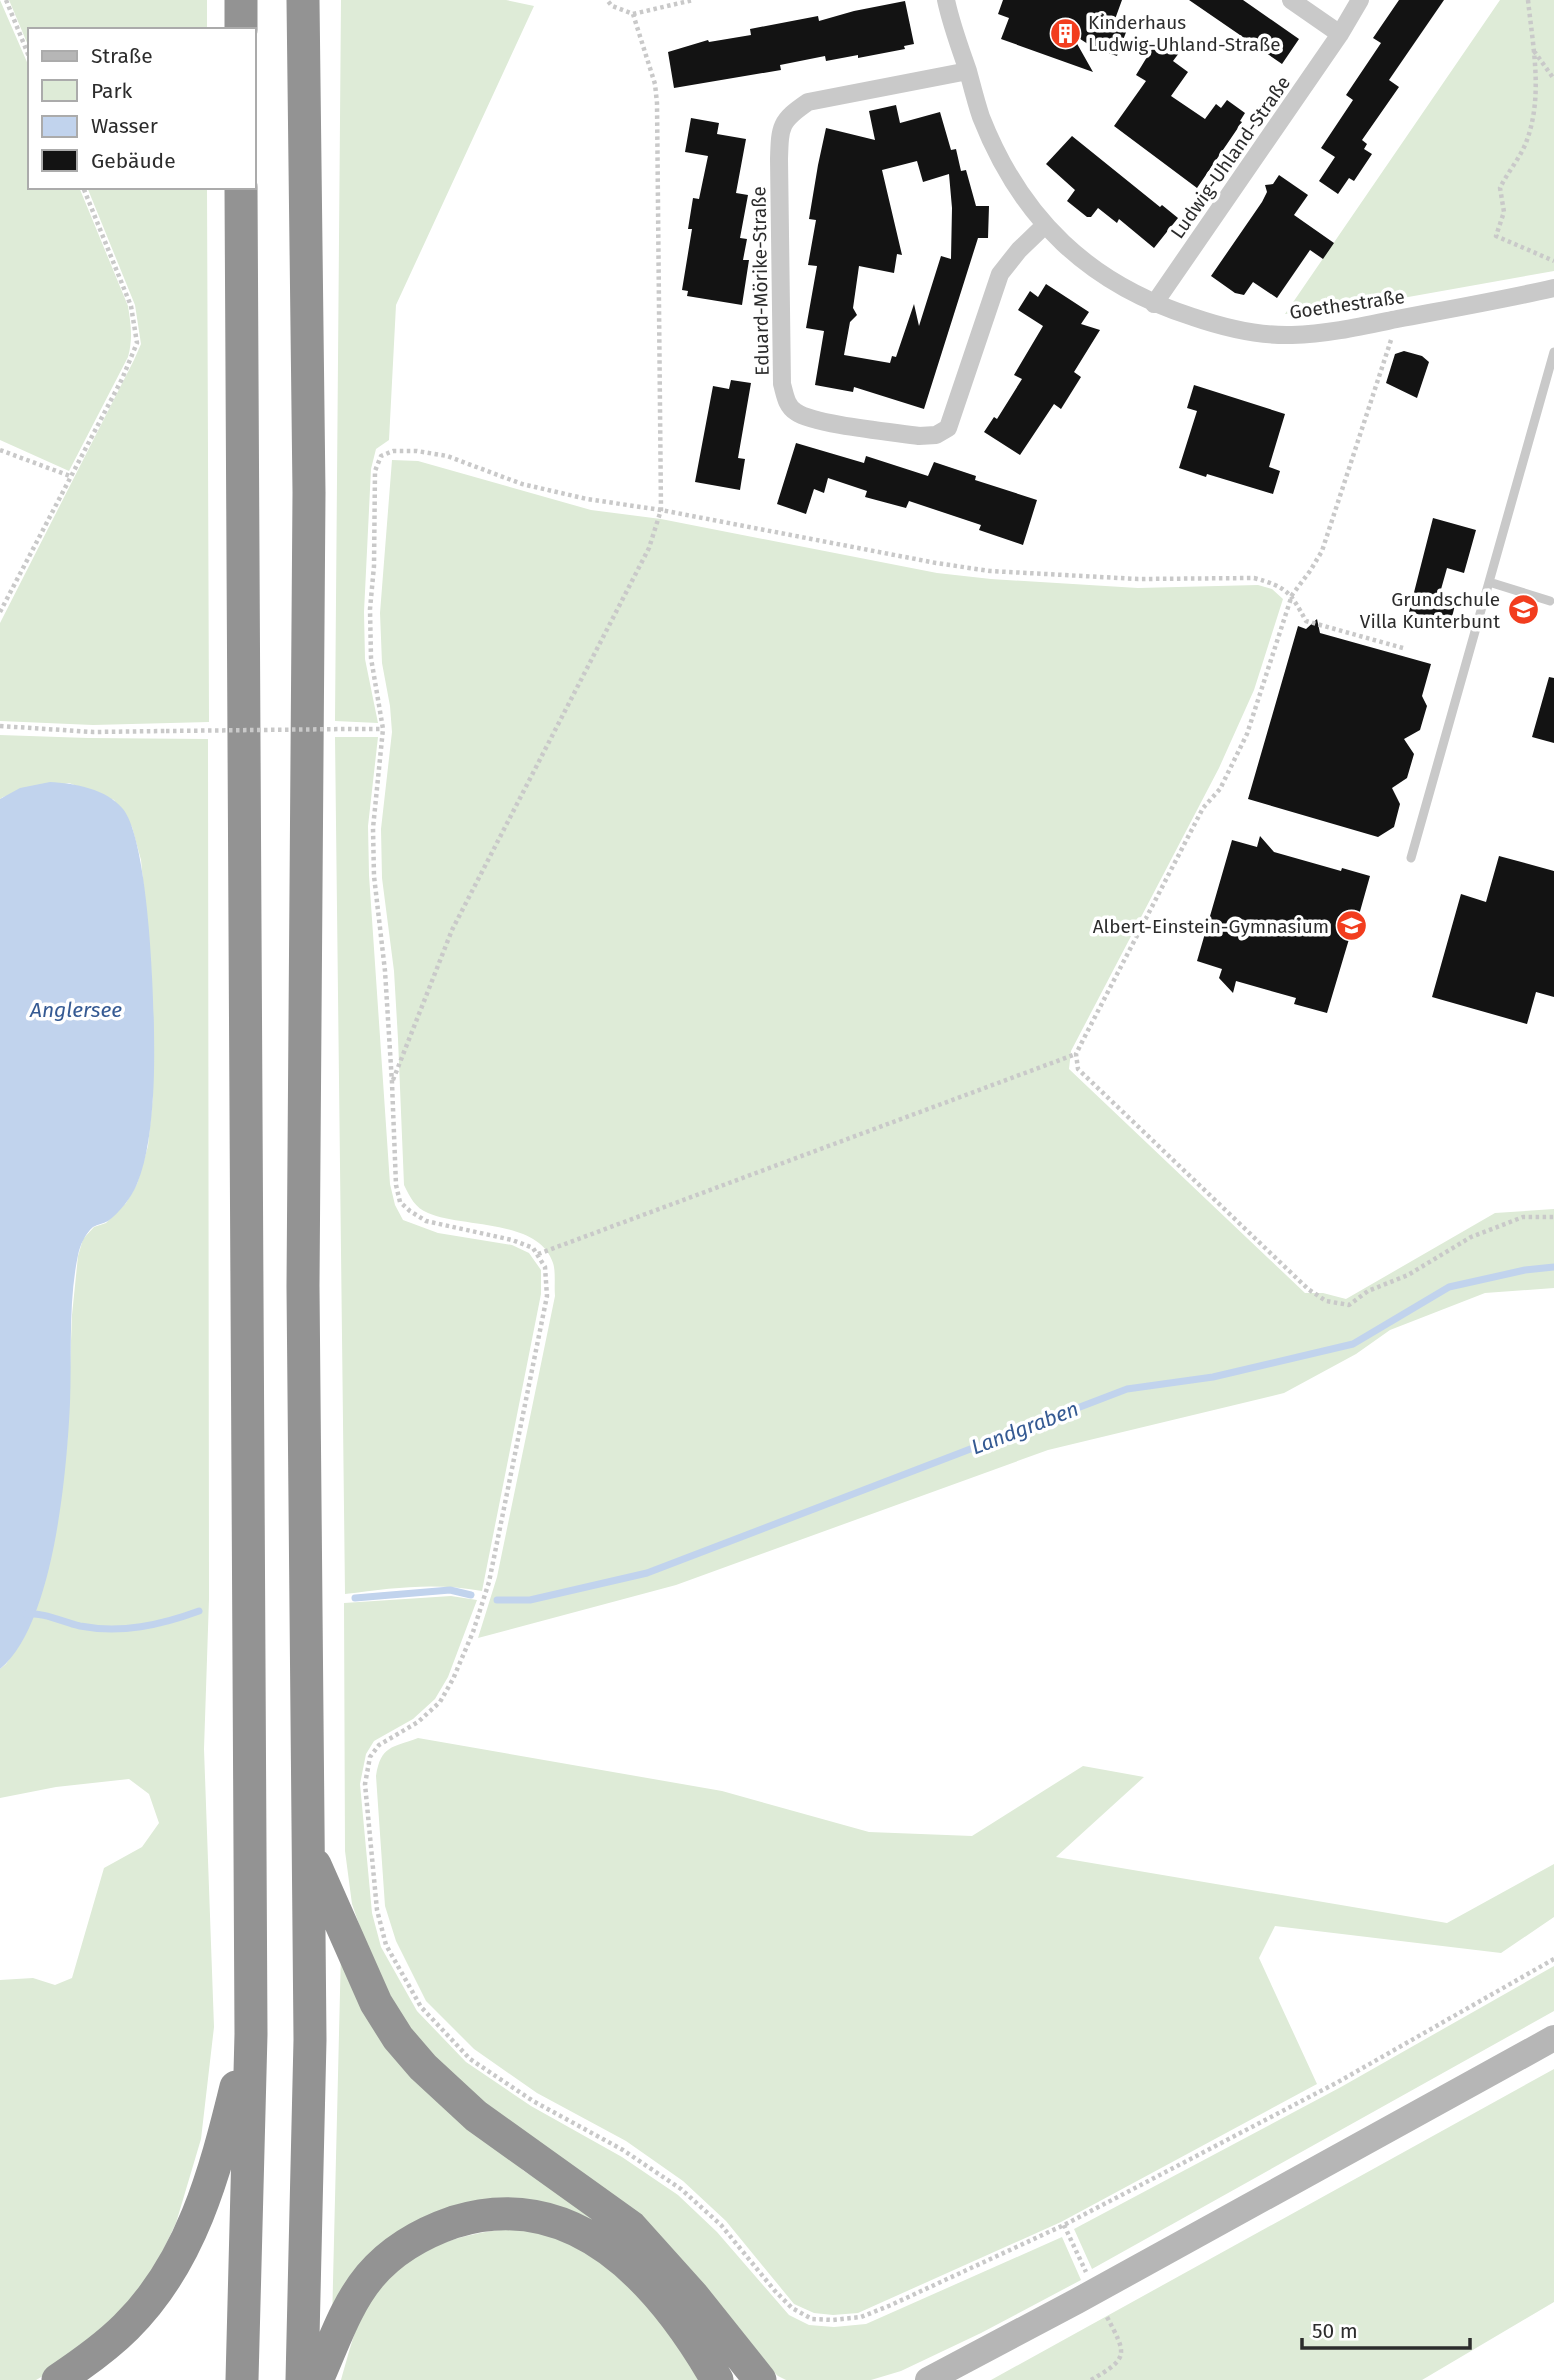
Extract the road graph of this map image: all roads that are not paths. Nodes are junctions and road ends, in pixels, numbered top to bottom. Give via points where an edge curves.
1 (241, 0) edge
2 (303, 0) edge
3 (946, 0) edge
4 (1291, 0) edge
5 (1360, 0) edge
6 (241, 28) edge
7 (1340, 34) junction
8 (968, 71) junction
9 (242, 189) edge
10 (1045, 225) junction
11 (1554, 288) edge
12 (1154, 304) junction
13 (1554, 352) edge
14 (1489, 582) junction
15 (1550, 601) dead end
16 (1412, 858) dead end
17 (309, 1850) junction
18 (251, 2034) junction
19 (1554, 2038) edge
20 (58, 2380) edge
21 (242, 2380) edge
22 (302, 2380) edge
23 (317, 2380) edge
24 (717, 2380) edge
25 (760, 2380) edge
26 (928, 2380) edge

1 - 6 highway
2 - 17 highway via 309,492 303,1272
3 - 8 street, Goethestraße
4 - 7 street
5 - 7 street, Ludwig-Uhland-Straße
7 - 12 street, Ludwig-Uhland-Straße
8 - 10 street, Goethestraße via 998,155
8 - 10 street, Eduard-Mörike-Straße via 808,102 788,116 780,135 779,159 786,402 794,412 812,419 919,436 936,435 948,428 1000,274
9 - 18 highway
10 - 12 street, Goethestraße via 1101,276
11 - 12 street, Goethestraße via 1339,331 1274,334 1214,324
13 - 14 lane
14 - 15 lane
14 - 16 lane
17 - 22 highway via 310,2054
17 - 25 highway via 376,2003 398,2038 476,2116 631,2227
18 - 20 highway via 187,2243 126,2327
18 - 21 highway
19 - 26 main road
23 - 24 highway via 353,2300 385,2259 444,2225 513,2213 567,2226 621,2258 687,2332

